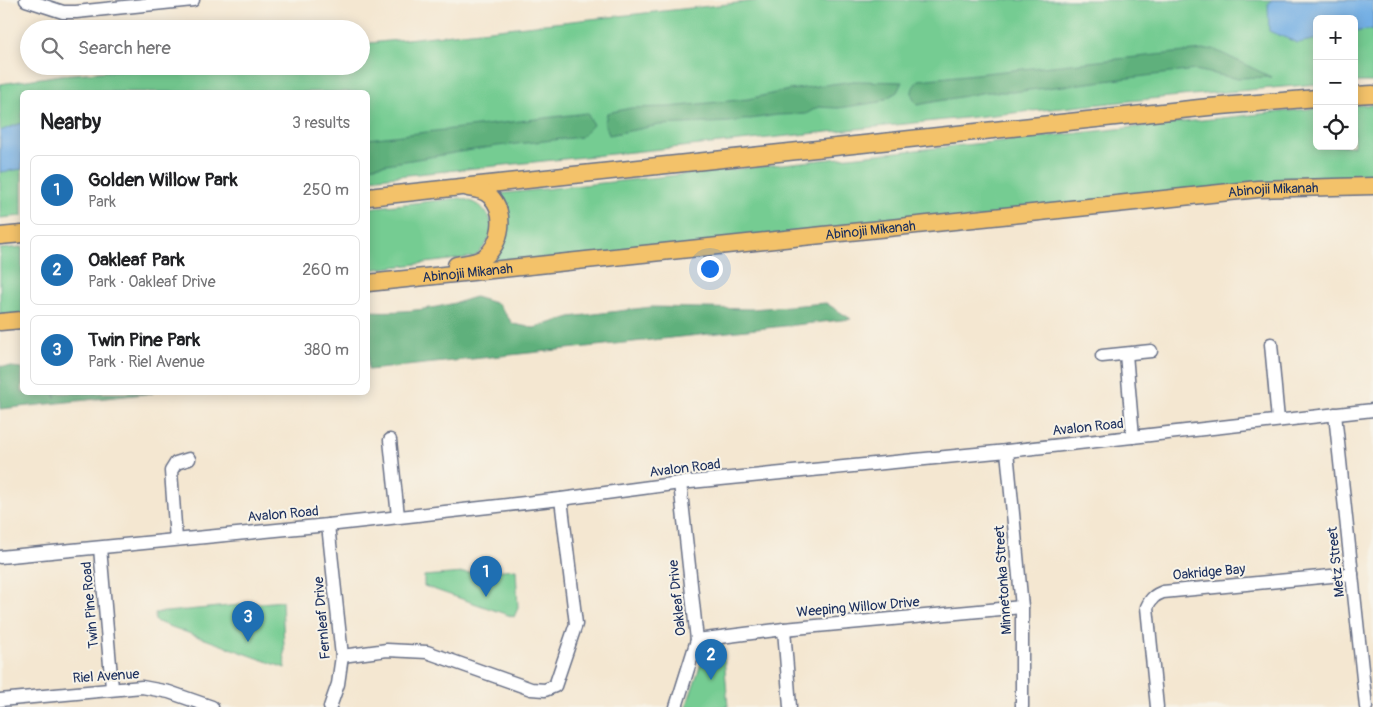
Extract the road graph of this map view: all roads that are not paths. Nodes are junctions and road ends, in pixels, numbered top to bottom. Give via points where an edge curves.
1 (26, 0) edge
2 (192, 0) edge
3 (1373, 94) edge
4 (1358, 95) edge
5 (1313, 98) edge
6 (1373, 186) edge
7 (463, 187) junction
8 (370, 197) edge
9 (20, 234) edge
10 (0, 236) edge
11 (370, 277) edge
12 (370, 283) edge
13 (20, 320) edge
14 (0, 322) edge
15 (1270, 344) dead end
16 (1151, 351) dead end
17 (1126, 354) junction
18 (1102, 356) dead end
19 (1373, 410) edge
20 (1335, 414) junction
21 (1278, 420) junction
22 (1133, 437) junction
23 (390, 440) dead end
24 (1007, 451) junction
25 (189, 459) dead end
26 (680, 483) junction
27 (561, 499) junction
28 (398, 516) junction
29 (328, 525) junction
30 (176, 539) junction
31 (100, 548) junction
32 (0, 557) edge
33 (1352, 574) junction
34 (1022, 607) junction
35 (784, 629) junction
36 (697, 640) junction
37 (342, 656) junction
38 (112, 688) junction
39 (0, 700) edge
40 (212, 707) edge
41 (330, 707) edge
42 (676, 707) edge
43 (790, 707) edge
44 (1022, 707) edge
45 (1157, 707) edge
46 (1366, 707) edge

1 - 2 street via 63,12 76,12
3 - 4 main road
5 - 7 main road
6 - 12 main road, Abinojii Mikanah via 1258,189
7 - 8 main road
7 - 11 main road via 489,195 498,210 500,228 491,250 471,262
9 - 10 main road
13 - 14 main road
15 - 21 street
16 - 17 street
17 - 18 street
17 - 22 street
19 - 20 street, Avalon Road
20 - 21 street, Avalon Road
20 - 33 street, Metz Street
21 - 22 street, Avalon Road
22 - 24 street, Avalon Road
23 - 28 street
24 - 26 street, Avalon Road
24 - 34 street, Minnetonka Street
25 - 30 street via 176,463 171,471
26 - 27 street, Avalon Road
26 - 36 street, Oakleaf Drive
27 - 28 street, Avalon Road
27 - 37 street via 576,624 555,686 545,690 532,689 427,652 387,650
28 - 29 street, Avalon Road
29 - 30 street, Avalon Road
29 - 37 street, Fernleaf Drive
30 - 31 street, Avalon Road
31 - 32 street, Avalon Road
31 - 38 street, Twin Pine Road
33 - 45 street, Oakridge Bay via 1156,595 1147,606
33 - 46 street, Metz Street
34 - 35 street, Weeping Willow Drive
34 - 44 street, Minnetonka Street
35 - 36 street, Weeping Willow Drive
35 - 43 street
36 - 42 street, Oakleaf Drive
37 - 41 street, Fernleaf Drive via 338,684
38 - 39 street, Riel Avenue
38 - 40 street, Riel Avenue via 142,687 169,692

